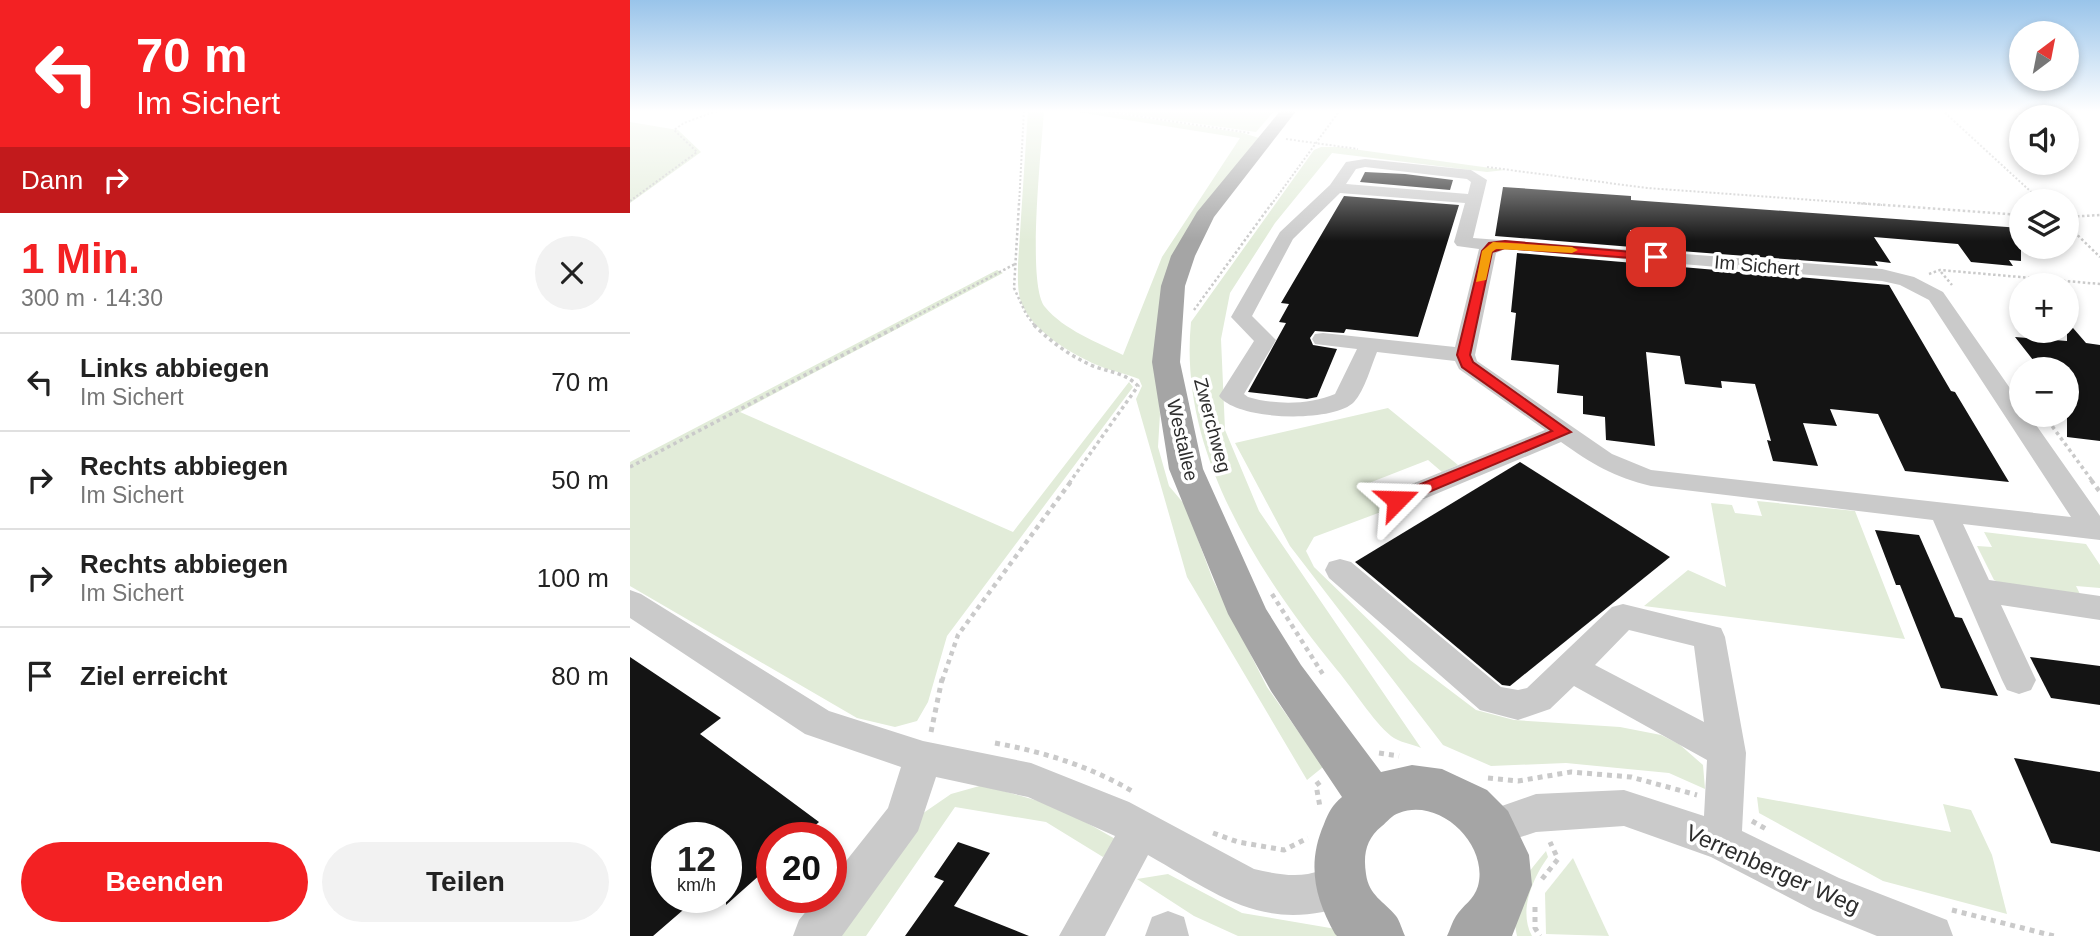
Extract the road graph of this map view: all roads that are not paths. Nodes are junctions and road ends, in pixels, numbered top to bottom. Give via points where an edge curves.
1 (1253, 154) edge
2 (1336, 188) junction
3 (1474, 199) junction
4 (1493, 246) junction
5 (1322, 339) dead end
6 (1370, 344) junction
7 (1464, 355) junction
8 (1563, 432) junction
9 (1397, 500) dead end
10 (1943, 511) junction
11 (2096, 534) edge
12 (1340, 570) dead end
13 (1978, 590) junction
14 (630, 602) edge
15 (2100, 608) edge
16 (1570, 668) junction
17 (2019, 680) dead end
18 (932, 741) junction
19 (1727, 753) junction
20 (1359, 782) junction
21 (1140, 813) junction
22 (1490, 828) junction
23 (1721, 841) junction
24 (1341, 887) junction
25 (815, 936) edge
26 (1081, 936) edge
27 (1377, 936) edge
28 (1475, 936) edge
29 (1931, 936) edge

1 - 20 main road, Westallee via 1204,216 1182,256 1172,286 1166,362 1186,469 1248,614 1286,678
2 - 3 street
2 - 3 lane via 1351,165 1365,163 1471,175 1479,180
2 - 6 lane via 1286,236 1241,317 1265,340 1231,396 1253,408 1338,404
3 - 4 lane via 1463,242
4 - 7 street via 1487,251
4 - 11 street, Im Sichert via 1882,275 1907,281 1936,296
5 - 6 street
6 - 7 street
7 - 8 street, Im Sichert via 1467,364
8 - 9 street
8 - 10 street, Im Sichert via 1603,460 1651,478
10 - 11 street, Im Sichert
10 - 13 street
12 - 16 street via 1492,700 1518,705 1538,699
13 - 15 lane
13 - 17 street
14 - 18 street via 818,723
16 - 19 street
16 - 19 street via 1623,616 1709,637
18 - 21 street via 1115,815
18 - 25 street via 904,818
19 - 23 street via 1727,807
20 - 22 main road via 1386,793 1411,787 1437,789 1462,800
20 - 24 main road via 1364,806 1348,826 1339,851
21 - 24 street via 1247,888 1306,896
21 - 26 street
22 - 23 street, Verrenberger Weg via 1536,813 1625,808
22 - 28 main road via 1504,863 1503,891 1494,916
23 - 29 street, Verrenberger Weg via 1828,895
24 - 27 main road via 1348,906

